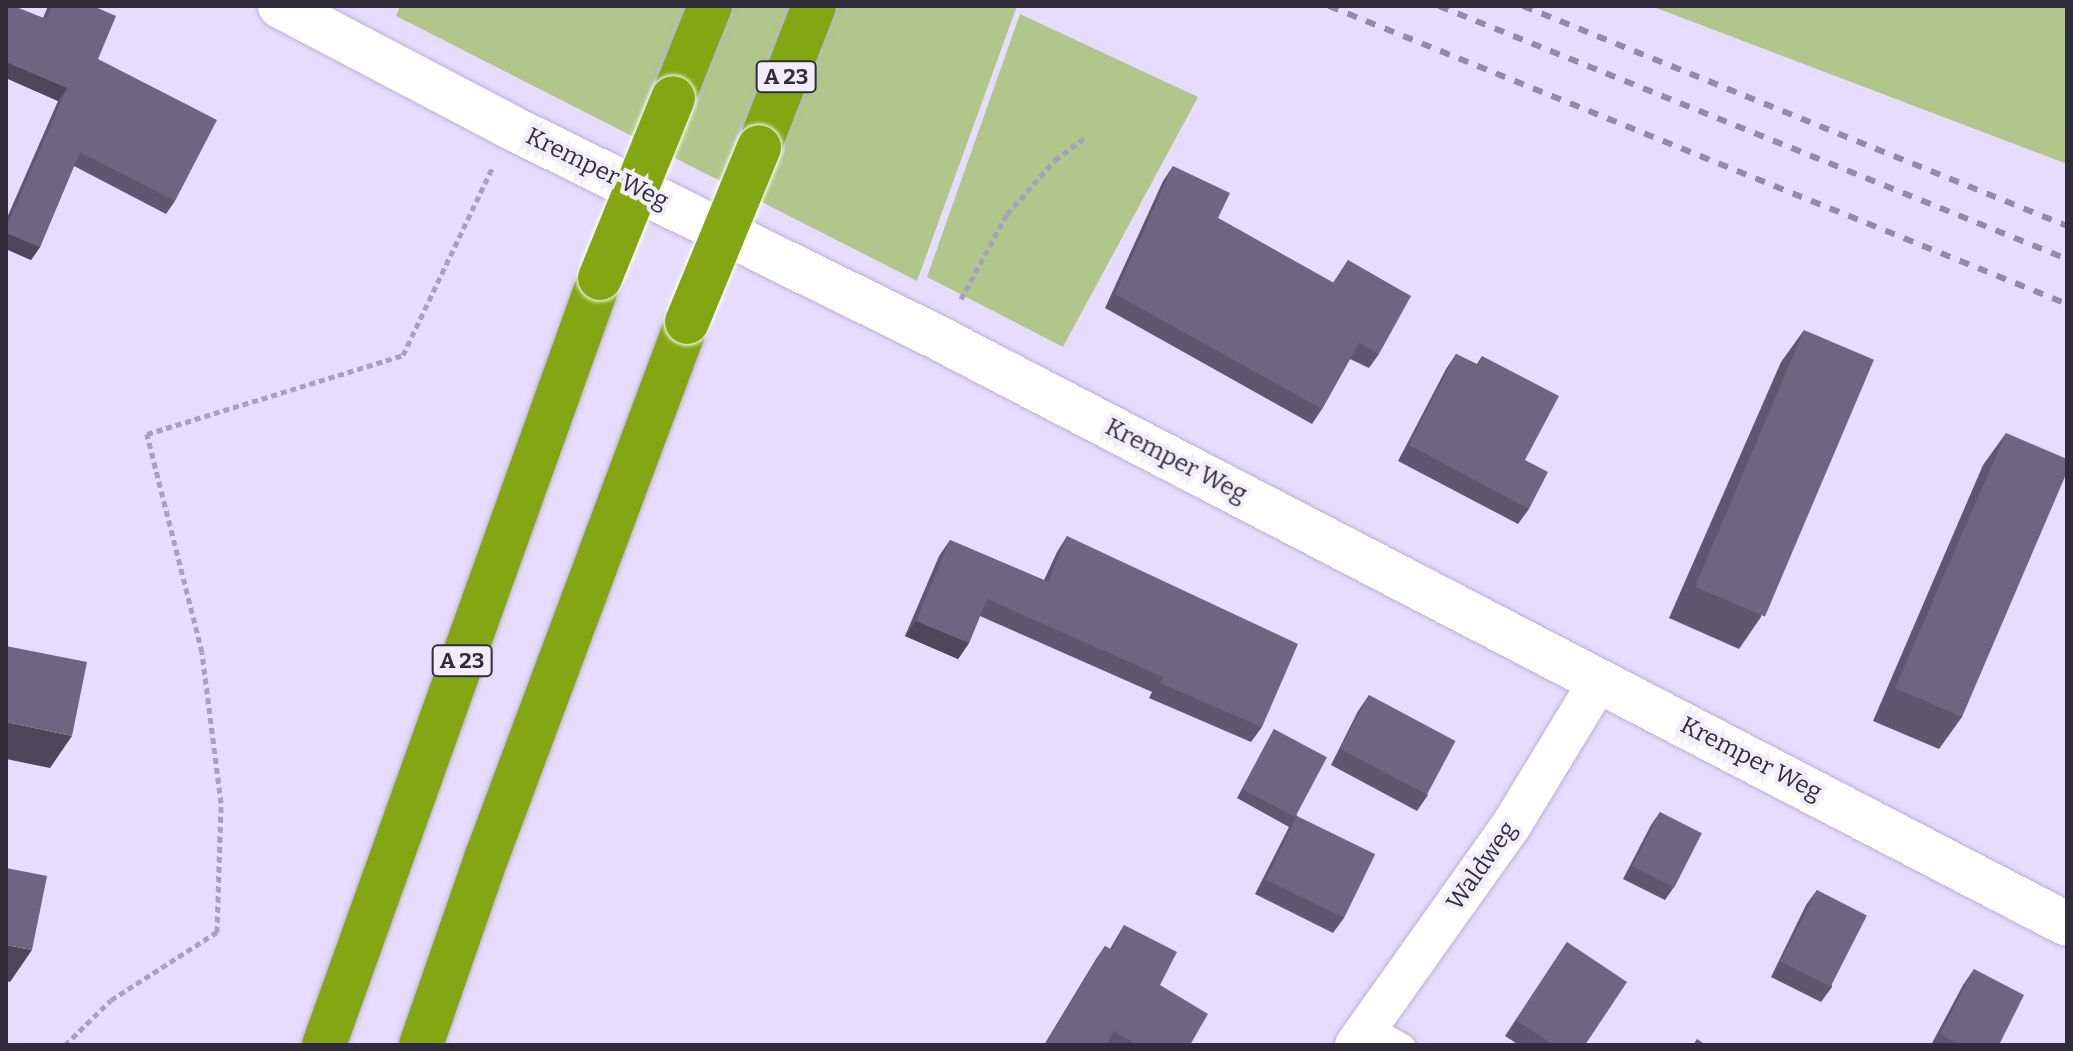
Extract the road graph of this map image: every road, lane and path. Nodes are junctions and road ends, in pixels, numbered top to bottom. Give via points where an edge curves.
1 (280, 6) edge
2 (710, 6) edge
3 (814, 6) edge
4 (512, 128) junction
5 (1087, 136) dead end
6 (944, 341) junction
7 (1599, 681) junction
8 (2067, 924) edge
9 (1362, 1035) edge
10 (65, 1045) edge
11 (324, 1045) edge
12 (421, 1045) edge
13 (1405, 1045) edge

1 - 4 street, Kremper Weg
2 - 11 highway, A 23, bridge via 600,278
3 - 12 highway, A 23, bridge via 687,322
4 - 6 street, Kremper Weg
4 - 10 path via 403,355 147,434 202,652 221,803 217,932 111,1000
5 - 6 path via 1055,160 1007,214 971,276
6 - 7 street, Kremper Weg
7 - 8 street, Kremper Weg
7 - 9 street, Waldweg via 1512,824
9 - 13 lane

